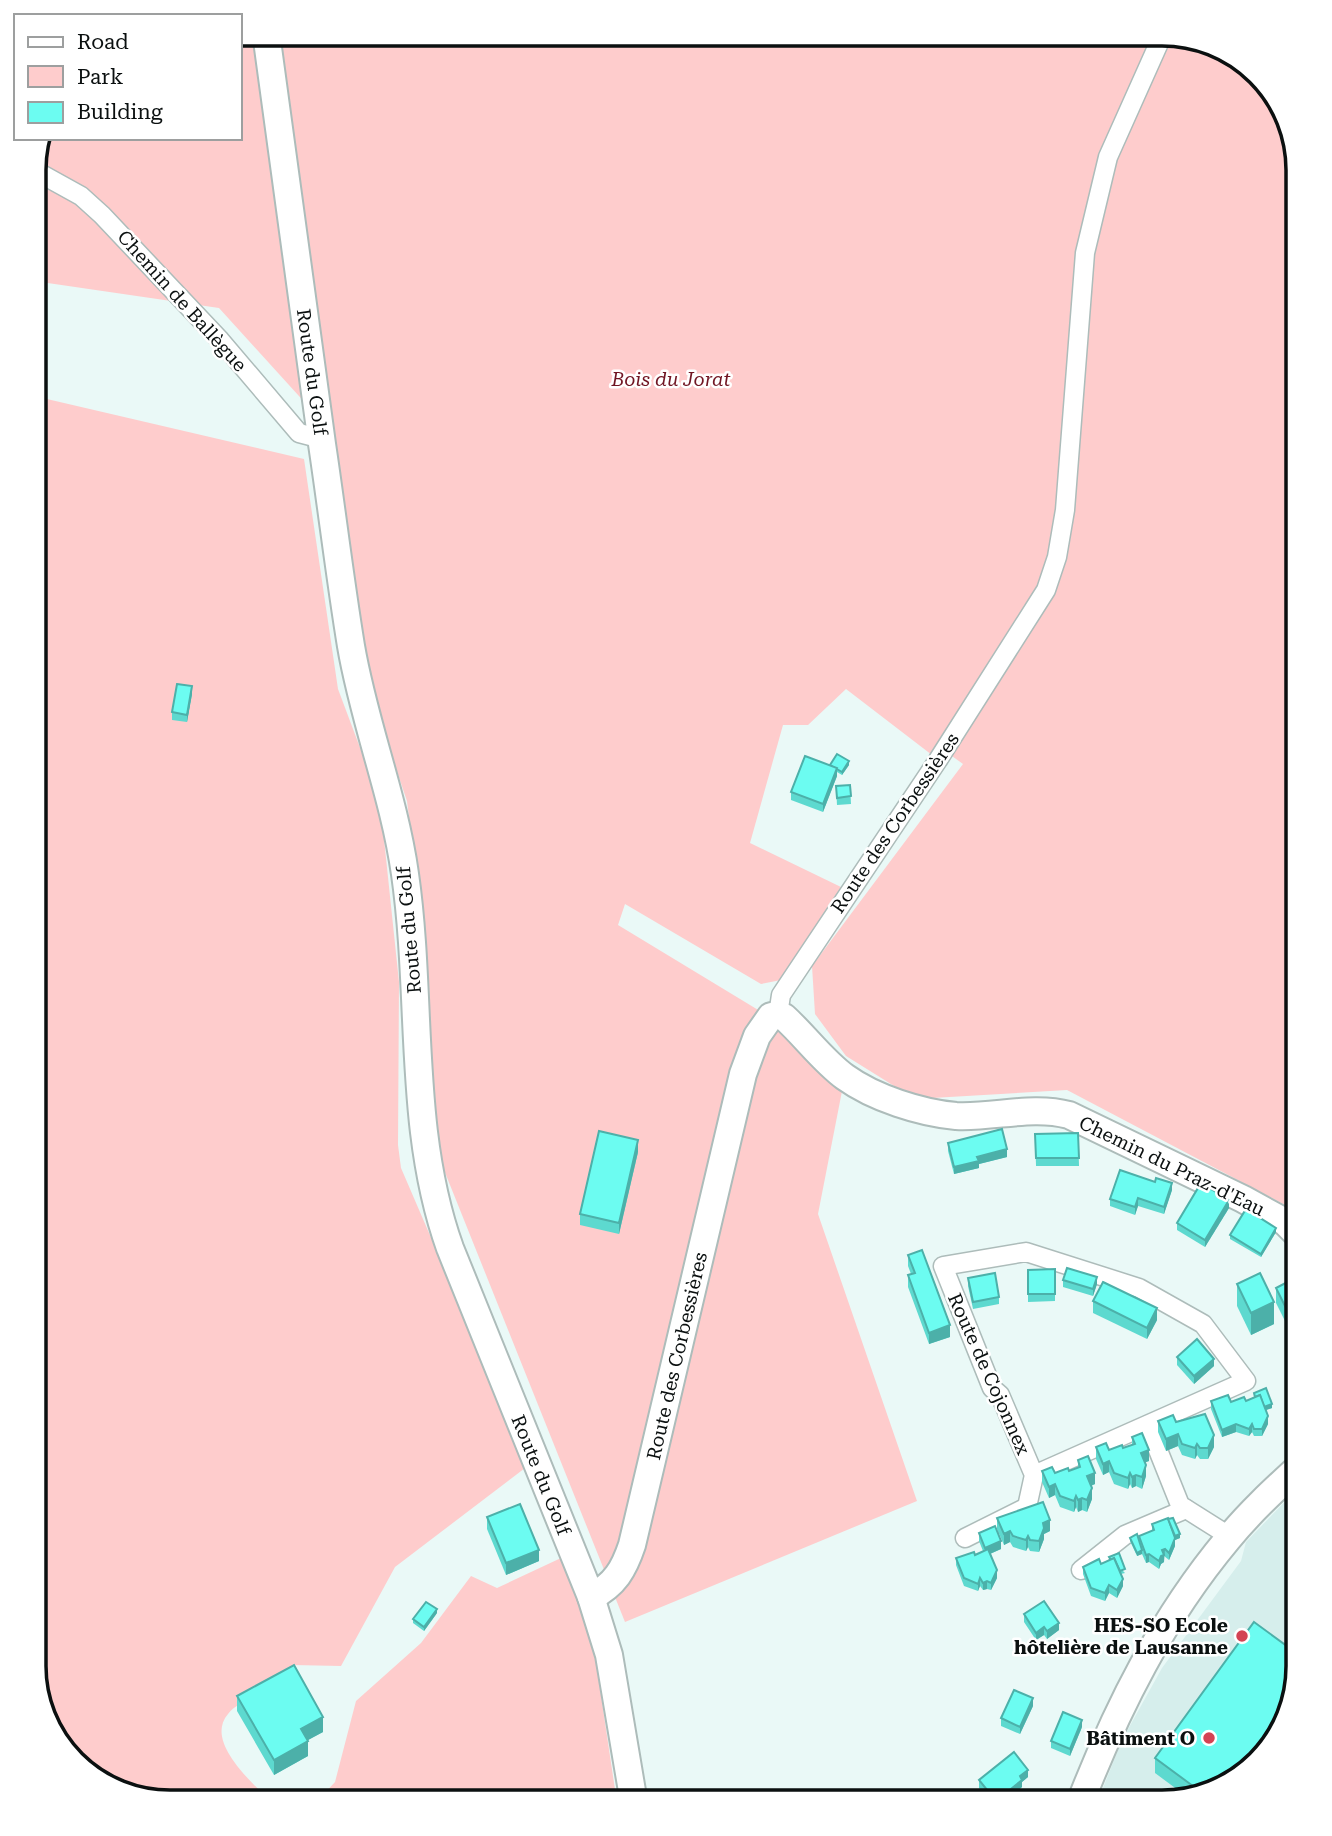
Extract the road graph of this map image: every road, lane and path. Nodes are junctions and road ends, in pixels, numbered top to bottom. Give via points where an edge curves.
1 (268, 46) edge
2 (1158, 46) edge
3 (46, 177) edge
4 (322, 439) junction
5 (778, 1014) junction
6 (1286, 1224) edge
7 (1148, 1424) junction
8 (1034, 1475) junction
9 (1286, 1480) edge
10 (1186, 1509) junction
11 (1229, 1536) junction
12 (965, 1538) dead end
13 (1081, 1570) edge
14 (591, 1597) junction
15 (632, 1790) edge
16 (1085, 1790) edge

1 - 4 main road, Route du Golf
2 - 5 street, Route des Corbessières via 1108,157 1085,253 1065,510 1046,590 781,995
3 - 4 street, Chemin de Ballègue via 102,215 220,340 299,433
4 - 14 main road, Route du Golf via 355,667 394,812 405,875 421,1119 432,1188 450,1248
5 - 6 main road, Chemin du Praz-d'Eau via 845,1077 878,1095 956,1116 1041,1111 1069,1115
5 - 14 main road, Route des Corbessières via 762,1025 743,1074 632,1545 612,1584
7 - 8 street, Route de Cojonnex
7 - 8 street, Route de Cojonnex via 1246,1381 1203,1324 1139,1287 1026,1252 943,1266 992,1388 1000,1395
7 - 10 street via 1180,1505
8 - 12 street, Route de Cojonnex via 1027,1507
9 - 11 main road
10 - 11 street
10 - 13 street via 1125,1535
11 - 16 main road via 1157,1639 1116,1715
14 - 15 main road, Route du Golf via 611,1668

